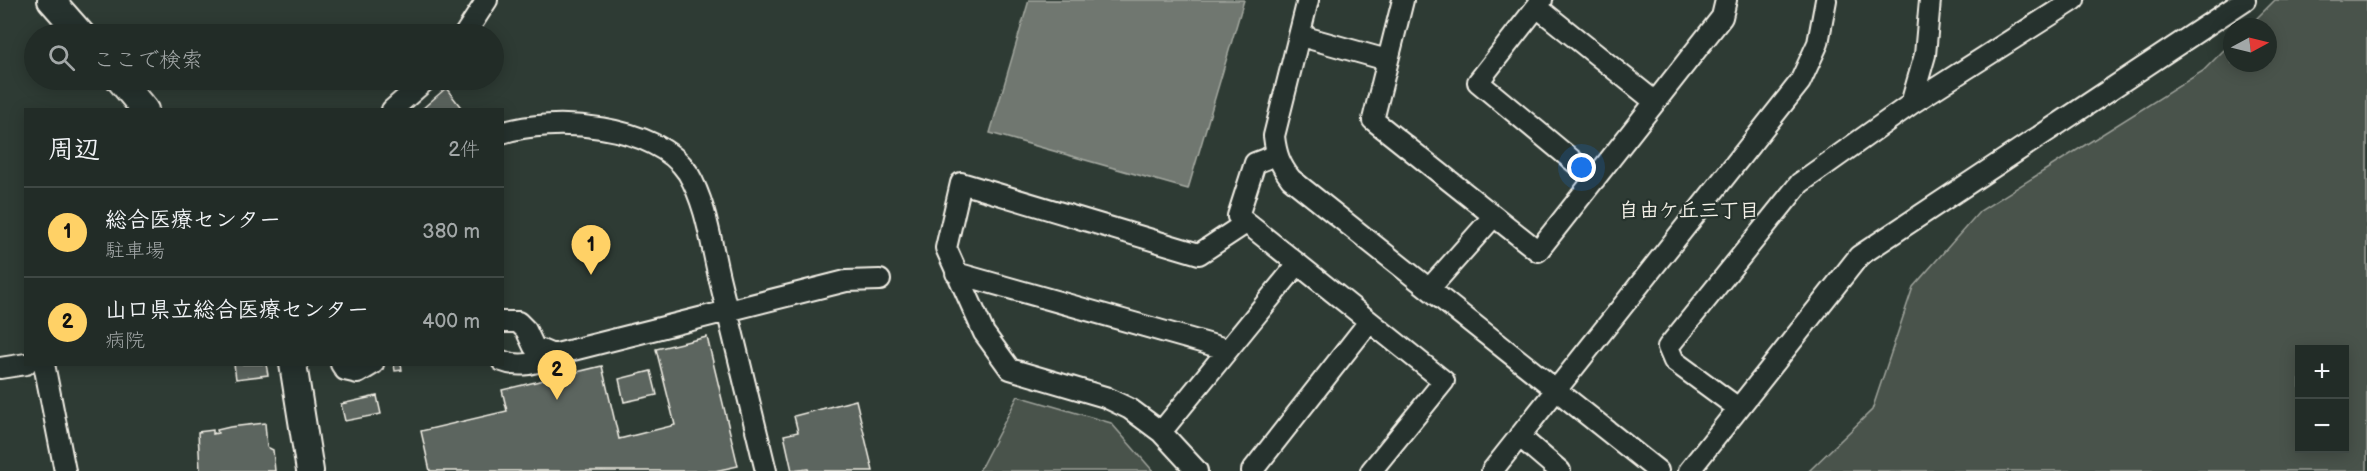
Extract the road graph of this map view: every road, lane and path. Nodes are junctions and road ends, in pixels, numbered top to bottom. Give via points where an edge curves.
1 (51, 0) edge
2 (487, 0) edge
3 (1308, 0) edge
4 (1403, 0) edge
5 (1726, 0) edge
6 (1826, 0) edge
7 (1930, 0) edge
8 (2074, 0) edge
9 (2245, 0) edge
10 (1539, 3) edge
11 (72, 24) edge
12 (471, 24) edge
13 (1300, 36) junction
14 (1387, 60) junction
15 (128, 90) edge
16 (415, 90) edge
17 (1654, 101) junction
18 (1911, 104) junction
19 (143, 108) edge
20 (395, 108) edge
21 (504, 133) edge
22 (1276, 155) junction
23 (1595, 178) junction
24 (1493, 217) junction
25 (1246, 223) junction
26 (1297, 265) junction
27 (956, 273) junction
28 (880, 280) dead end
29 (1430, 289) junction
30 (727, 310) junction
31 (504, 322) edge
32 (1369, 322) junction
33 (1226, 349) junction
34 (553, 355) junction
35 (504, 362) edge
36 (24, 364) edge
37 (44, 366) edge
38 (293, 366) edge
39 (342, 366) edge
40 (370, 366) edge
41 (0, 368) edge
42 (1555, 388) junction
43 (1738, 408) junction
44 (1161, 432) junction
45 (1519, 436) junction
46 (65, 471) edge
47 (310, 471) edge
48 (766, 471) edge
49 (1197, 471) edge
50 (1252, 471) edge
51 (1371, 471) edge
52 (1492, 471) edge
53 (1560, 471) edge
54 (1658, 471) edge
55 (1689, 471) edge

1 - 11 main road
2 - 12 street
3 - 13 street
4 - 14 street
5 - 17 street via 1722,17
6 - 42 street via 1818,43 1800,82
7 - 18 street via 1927,43
8 - 18 street
9 - 43 street via 1860,256
10 - 17 street
10 - 23 street via 1478,82
13 - 14 street
13 - 22 street via 1274,136
14 - 24 street via 1373,120
15 - 19 main road
16 - 20 street
17 - 23 street
18 - 43 street via 1800,183 1668,347 1674,361
21 - 30 street via 571,124 646,140 670,155 687,171 696,189
22 - 25 street via 1255,164 1238,216
22 - 29 street via 1291,180
23 - 24 street via 1538,250
24 - 29 street
25 - 26 street
25 - 27 street via 1199,254 961,183 946,248
26 - 32 street
26 - 33 street
27 - 33 street
27 - 44 street via 984,333 1010,369 1105,397 1130,409
28 - 30 street via 846,280
29 - 42 street
30 - 34 street
30 - 48 street
31 - 34 street via 518,322 534,347
32 - 50 street
32 - 51 street via 1444,381
33 - 44 street
34 - 35 street via 540,363
36 - 41 street
37 - 46 street
38 - 47 main road
39 - 40 street via 358,373
42 - 45 street
42 - 54 street
43 - 55 street
44 - 49 street
45 - 52 street
45 - 53 street

